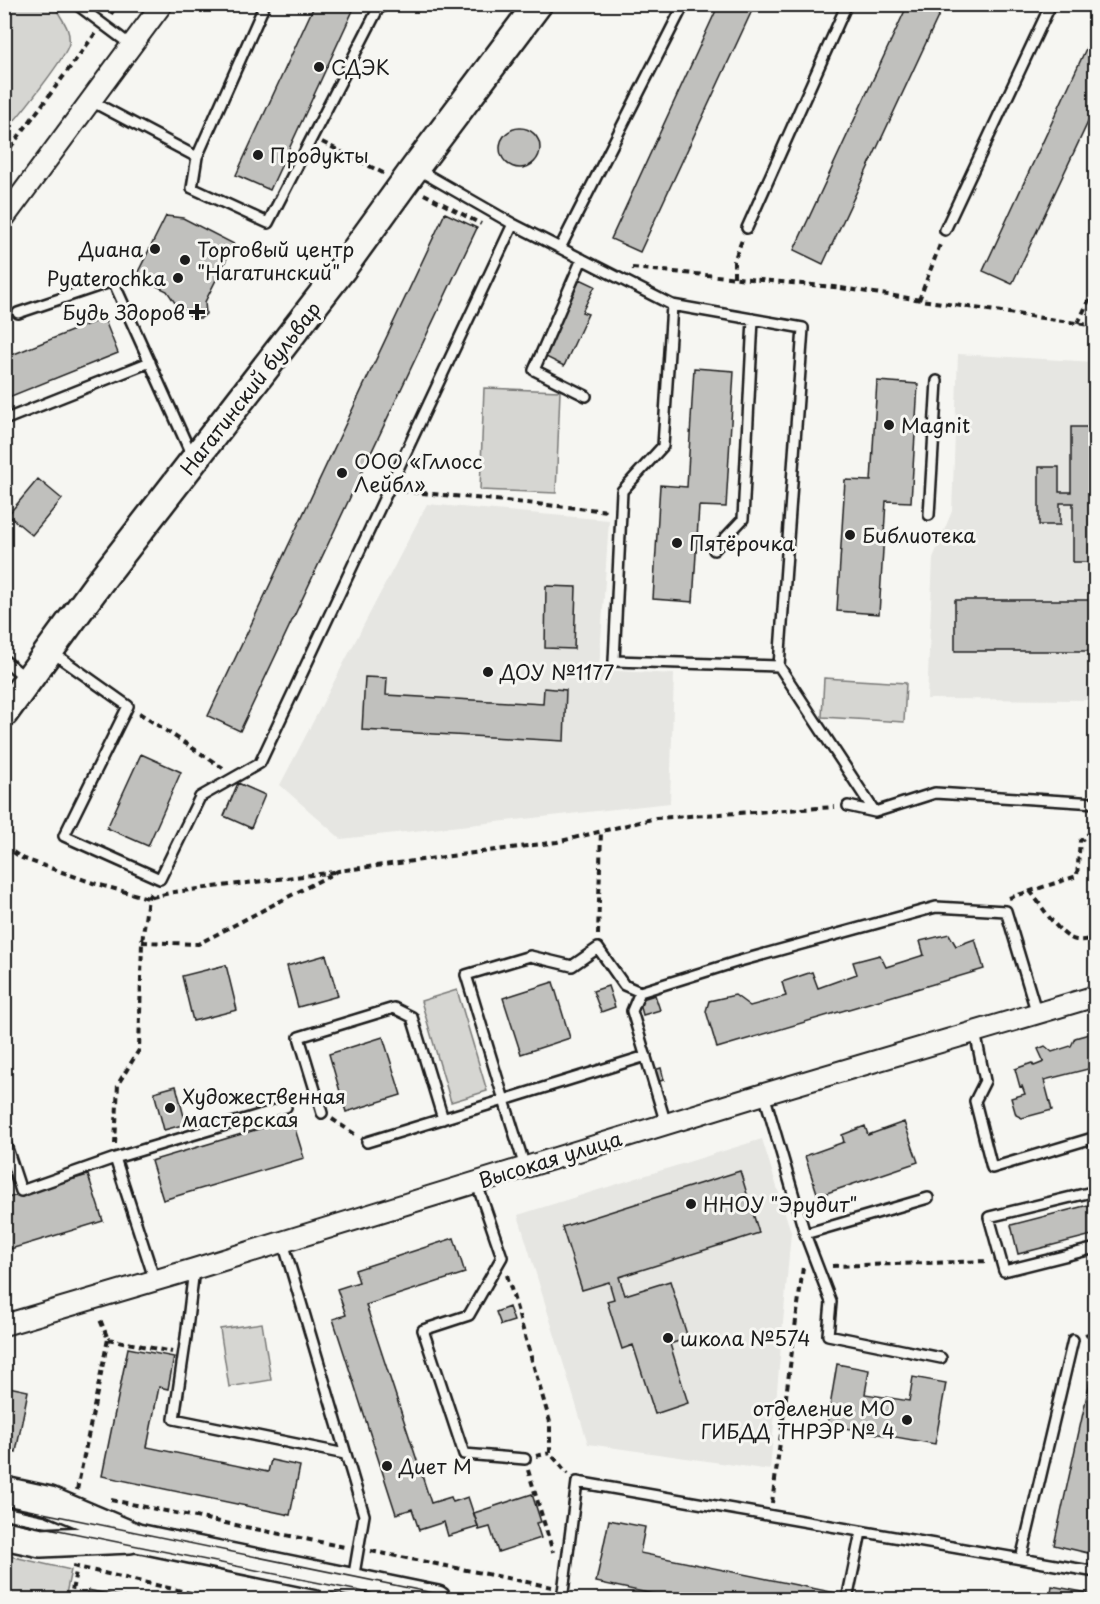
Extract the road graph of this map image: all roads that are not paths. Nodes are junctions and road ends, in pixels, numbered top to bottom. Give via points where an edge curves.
1 (76, 4) edge
2 (162, 4) edge
3 (264, 4) edge
4 (386, 4) edge
5 (538, 4) edge
6 (684, 4) edge
7 (847, 4) edge
8 (1051, 4) edge
9 (132, 46) junction
10 (90, 100) junction
11 (197, 157) junction
12 (415, 168) junction
13 (4, 218) edge
14 (513, 224) junction
15 (747, 228) road end
16 (945, 230) road end
17 (560, 248) junction
18 (582, 259) junction
19 (672, 305) junction
20 (18, 313) dead end
21 (753, 319) junction
22 (150, 362) junction
23 (937, 381) dead end
24 (586, 396) dead end
25 (4, 420) edge
26 (194, 460) junction
27 (929, 515) dead end
28 (714, 550) dead end
29 (50, 650) junction
30 (4, 660) edge
31 (779, 666) junction
32 (28, 680) junction
33 (4, 713) edge
34 (1095, 803) edge
35 (848, 806) road end
36 (875, 812) junction
37 (640, 992) junction
38 (1095, 996) edge
39 (1037, 1014) junction
40 (975, 1032) junction
41 (646, 1056) junction
42 (764, 1094) junction
43 (504, 1100) junction
44 (286, 1107) dead end
45 (322, 1113) road end
46 (443, 1119) junction
47 (666, 1124) junction
48 (1095, 1137) edge
49 (4, 1139) edge
50 (367, 1142) road end
51 (115, 1158) junction
52 (525, 1167) junction
53 (476, 1181) junction
54 (1095, 1191) edge
55 (928, 1198) dead end
56 (805, 1234) junction
57 (283, 1242) junction
58 (1095, 1248) edge
59 (194, 1269) junction
60 (155, 1281) junction
61 (4, 1325) edge
62 (1073, 1340) dead end
63 (941, 1358) dead end
64 (345, 1454) junction
65 (525, 1459) road end
66 (4, 1491) edge
67 (861, 1532) junction
68 (4, 1535) edge
69 (137, 1539) junction
70 (1021, 1559) junction
71 (1095, 1572) edge
72 (335, 1587) edge
73 (563, 1594) edge
74 (848, 1595) dead end
75 (436, 1599) edge

1 - 9 lane
2 - 9 street
3 - 11 lane
4 - 11 lane via 378,9 268,223 192,188
5 - 12 street, Нагатинский бульвар
6 - 17 lane
7 - 15 lane
8 - 16 lane
9 - 10 street
10 - 11 lane
10 - 13 street
12 - 14 lane
12 - 26 street, Нагатинский бульвар
14 - 17 lane
14 - 29 lane via 260,763 200,797 160,879 64,836 128,706
17 - 18 lane
18 - 19 lane
18 - 24 lane via 534,370
19 - 21 lane
19 - 31 lane via 663,446 622,491 614,661
20 - 22 lane via 113,280
21 - 28 lane via 743,519
21 - 31 lane via 803,328
22 - 25 lane
22 - 26 lane
23 - 27 lane
26 - 29 street, Нагатинский бульвар
29 - 32 street, Нагатинский бульвар
30 - 32 lane
31 - 36 lane
32 - 33 street, Нагатинский бульвар
34 - 36 lane via 935,793
35 - 36 lane
37 - 39 lane via 936,907 1006,911
37 - 41 lane via 632,1011
37 - 43 lane via 624,985 598,948 572,966 530,956 466,975
38 - 39 street, Высокая улица
39 - 40 street, Высокая улица
40 - 42 street, Высокая улица
40 - 48 lane via 986,1081 975,1101 992,1168
41 - 43 lane
41 - 47 lane
42 - 47 street, Высокая улица
42 - 56 lane
43 - 46 lane
43 - 52 lane
44 - 51 lane
45 - 46 lane via 299,1037 394,1008 412,1017
46 - 50 lane
47 - 52 street, Высокая улица
49 - 51 lane via 21,1191
51 - 60 lane
52 - 53 street, Высокая улица
53 - 57 street, Высокая улица
53 - 65 lane via 502,1257 469,1315 423,1330 464,1454
54 - 58 lane via 989,1217 1005,1271
55 - 56 lane
56 - 63 lane via 831,1302 828,1335
57 - 59 street, Высокая улица
57 - 64 lane
59 - 60 street, Высокая улица
59 - 64 lane via 174,1419
60 - 61 street, Высокая улица
62 - 70 lane
64 - 72 lane via 364,1515 358,1549
66 - 69 street via 50,1500
67 - 70 lane
67 - 73 lane via 577,1482
67 - 74 lane
68 - 69 street via 40,1543
69 - 72 street
70 - 71 lane
72 - 75 street

